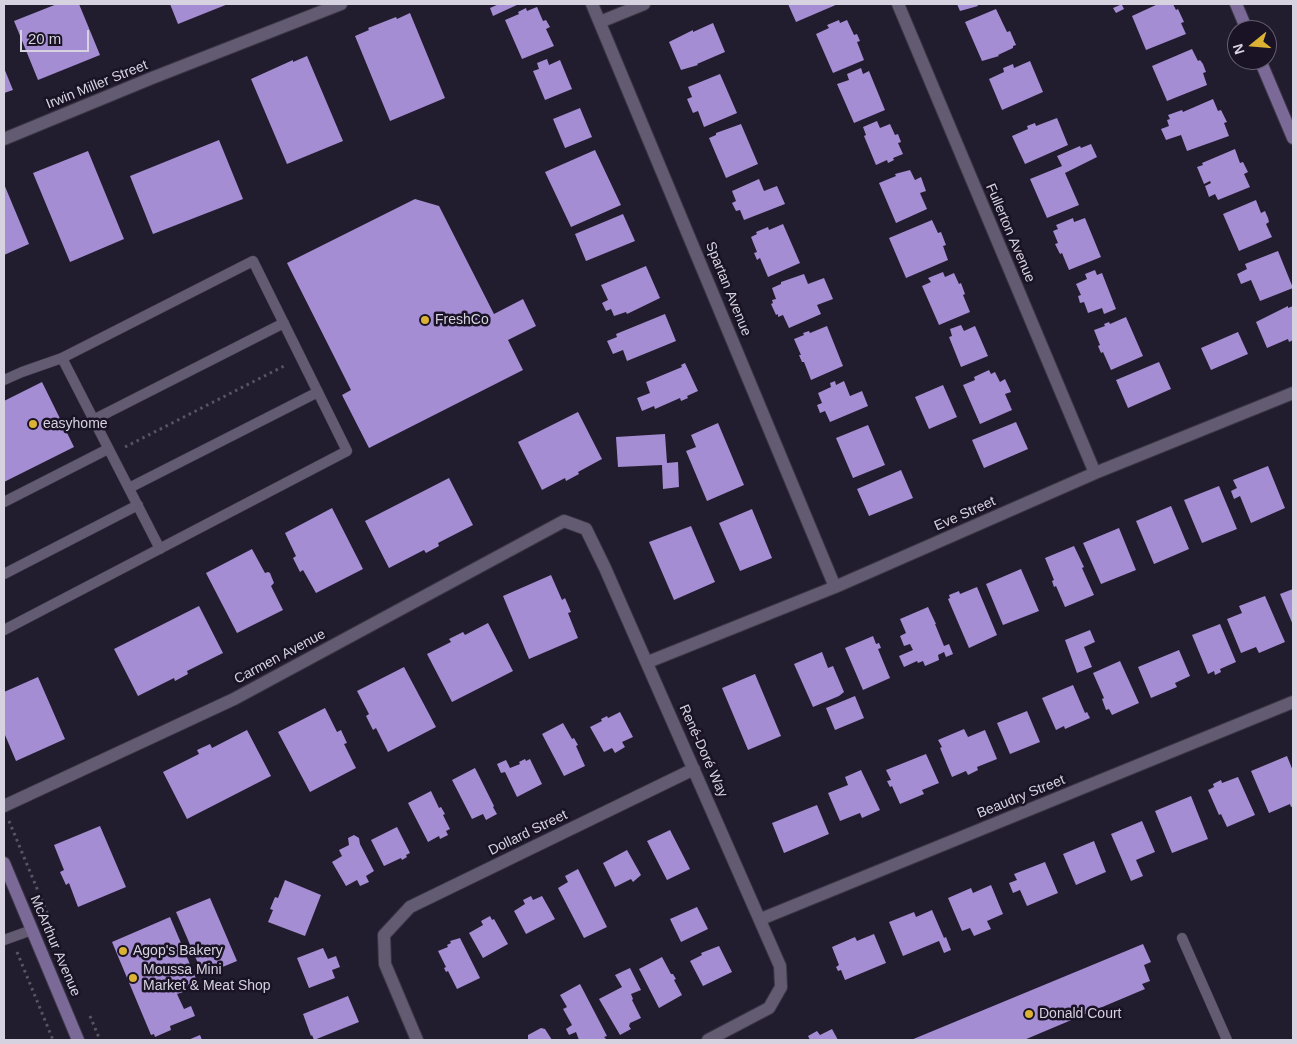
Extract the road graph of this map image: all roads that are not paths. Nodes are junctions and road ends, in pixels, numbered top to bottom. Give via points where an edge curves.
1 (341, 4) edge
2 (592, 4) edge
3 (644, 4) edge
4 (898, 4) edge
5 (1236, 4) edge
6 (1243, 20) edge
7 (600, 22) junction
8 (1264, 70) edge
9 (1293, 138) edge
10 (4, 139) edge
11 (284, 323) junction
12 (62, 358) junction
13 (4, 380) edge
14 (318, 392) junction
15 (1293, 393) edge
16 (93, 420) junction
17 (108, 449) junction
18 (1095, 473) junction
19 (129, 488) junction
20 (4, 502) edge
21 (138, 506) junction
22 (564, 521) joint
23 (160, 549) junction
24 (4, 574) edge
25 (835, 587) junction
26 (4, 630) edge
27 (648, 662) junction
28 (1293, 702) edge
29 (694, 769) junction
30 (6, 811) edge
31 (4, 863) edge
32 (761, 919) junction
33 (32, 930) junction
34 (1182, 938) dead end
35 (8, 939) edge
36 (78, 1040) edge
37 (417, 1040) edge
38 (708, 1040) edge
39 (1227, 1040) edge

1 - 10 street, Irwin Miller Street
2 - 7 street, Spartan Avenue
3 - 7 street
4 - 18 street, Fullerton Avenue
5 - 6 main road
7 - 25 street, Spartan Avenue
8 - 9 main road
11 - 12 lane via 253,261
11 - 14 lane
11 - 16 lane
12 - 13 lane
12 - 16 lane
14 - 19 lane
14 - 23 lane via 347,451
15 - 18 street, Eve Street
16 - 17 lane
17 - 19 lane
17 - 20 lane
18 - 25 street, Eve Street
19 - 21 lane
21 - 23 lane
21 - 24 lane
22 - 27 street, René-Doré Way via 586,529
22 - 30 street, Carmen Avenue via 234,699
23 - 26 lane
25 - 27 street, Eve Street
27 - 29 street, René-Doré Way
28 - 32 street, Beaudry Street
29 - 32 street, René-Doré Way
29 - 37 street, Dollard Street via 410,906 384,935 385,964
31 - 33 main road, McArthur Avenue
32 - 38 street, René-Doré Way via 780,966 781,987 769,1008
33 - 35 lane
33 - 36 main road, McArthur Avenue
34 - 39 lane

